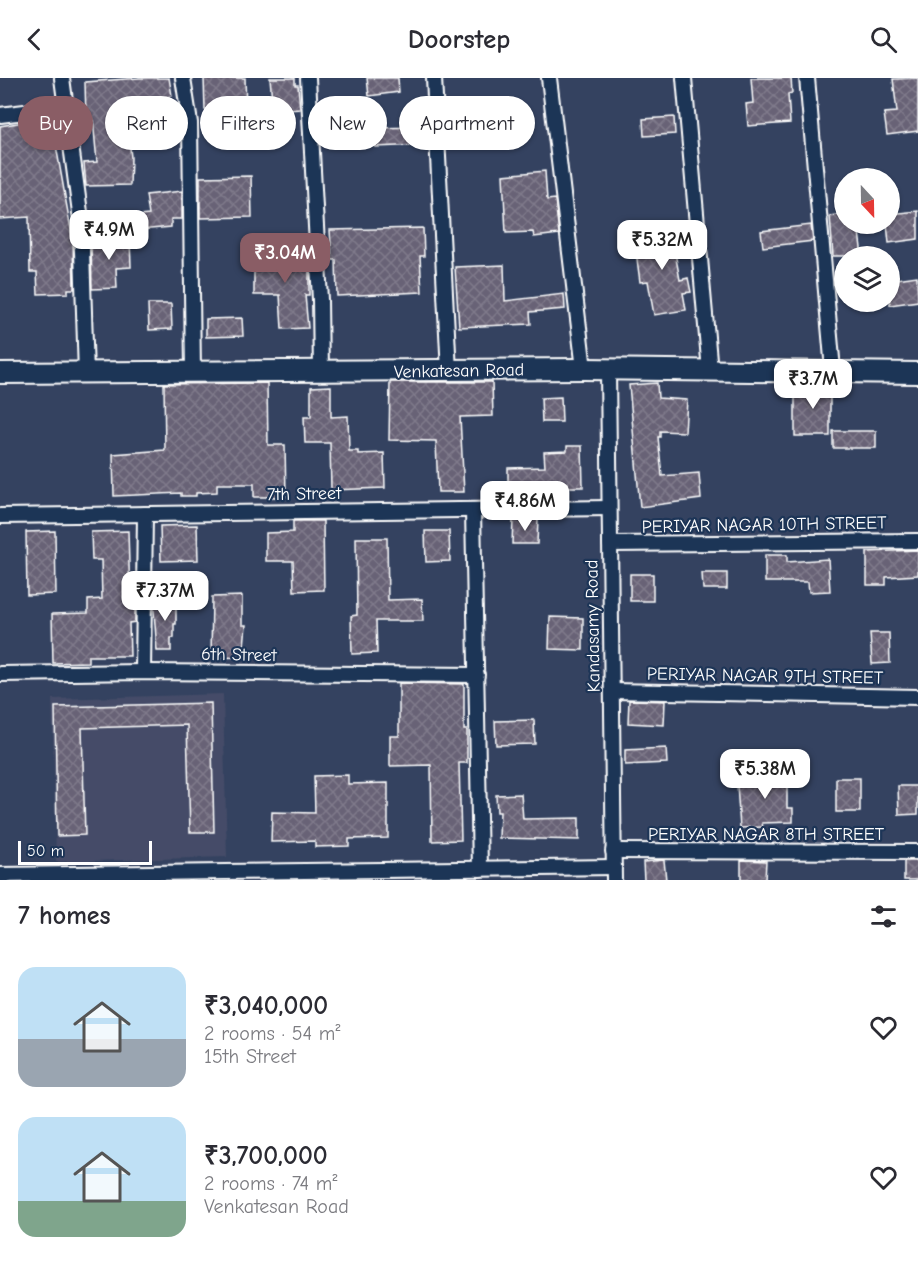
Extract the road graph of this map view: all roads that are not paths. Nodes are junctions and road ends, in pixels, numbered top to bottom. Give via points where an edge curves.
1 (62, 78) edge
2 (183, 78) edge
3 (308, 78) edge
4 (434, 78) edge
5 (549, 78) edge
6 (684, 78) edge
7 (807, 78) edge
8 (64, 96) edge
9 (18, 113) edge
10 (0, 115) edge
11 (72, 150) edge
12 (584, 369) junction
13 (832, 370) junction
14 (608, 371) junction
15 (710, 371) junction
16 (449, 372) junction
17 (321, 373) junction
18 (918, 373) edge
19 (0, 374) edge
20 (86, 374) junction
21 (193, 374) junction
22 (609, 508) junction
23 (473, 510) junction
24 (145, 514) junction
25 (0, 516) edge
26 (918, 541) edge
27 (610, 544) junction
28 (143, 672) junction
29 (0, 674) edge
30 (477, 675) junction
31 (612, 691) junction
32 (918, 697) edge
33 (614, 851) junction
34 (918, 852) edge
35 (480, 869) junction
36 (614, 873) edge
37 (0, 875) edge
38 (162, 877) edge

1 - 8 street
2 - 21 street via 190,123
3 - 17 street
4 - 16 street
5 - 12 street
6 - 15 street
7 - 13 street
9 - 10 street
11 - 20 street via 81,220
12 - 14 street, Venkatesan Road
12 - 16 street, Venkatesan Road
13 - 15 street, Venkatesan Road
13 - 18 street, Venkatesan Road
14 - 15 street, Venkatesan Road
14 - 22 street, Kandasamy Road
16 - 17 street, Venkatesan Road
17 - 21 street, Venkatesan Road
19 - 20 street, Venkatesan Road
20 - 21 street, Venkatesan Road
22 - 23 street, 7th Street
22 - 27 street, Kandasamy Road
23 - 24 street, 7th Street
23 - 30 street
24 - 25 street, 7th Street
24 - 28 street
26 - 27 street, PERIYAR NAGAR 10TH STREET
27 - 31 street, Kandasamy Road
28 - 29 street, 6th Street
28 - 30 street, 6th Street
30 - 35 street
31 - 32 street, PERIYAR NAGAR 9TH STREET
31 - 33 street, Kandasamy Road
33 - 34 street, PERIYAR NAGAR 8TH STREET
33 - 36 street, Kandasamy Road
35 - 36 street
35 - 38 street
37 - 38 street

